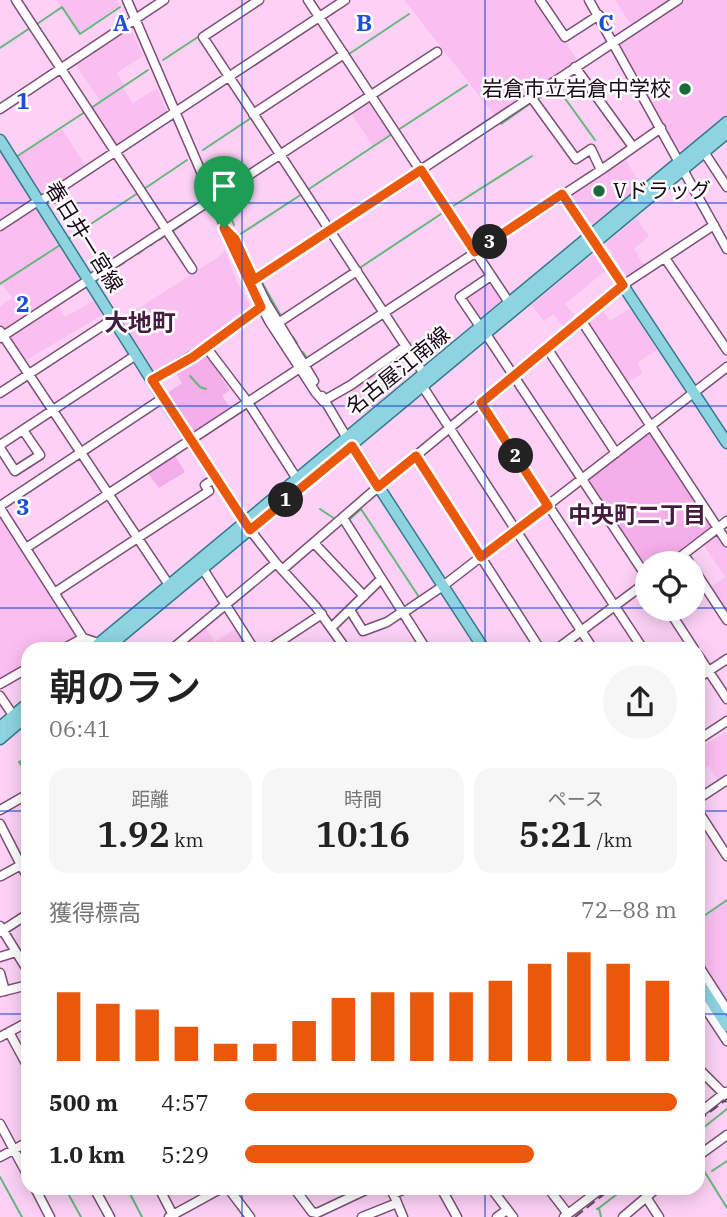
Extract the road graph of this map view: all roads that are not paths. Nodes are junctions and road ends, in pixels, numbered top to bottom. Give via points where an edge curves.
1 (16, 0) edge
2 (127, 0) edge
3 (164, 0) edge
4 (259, 0) edge
5 (308, 0) edge
6 (345, 0) edge
7 (540, 0) edge
8 (589, 0) edge
9 (674, 1) edge
10 (598, 15) junction
11 (320, 17) junction
12 (134, 19) junction
13 (614, 42) junction
14 (437, 52) dead end
15 (344, 54) junction
16 (575, 67) junction
17 (61, 69) junction
18 (229, 77) junction
19 (371, 96) junction
20 (531, 97) junction
21 (0, 109) edge
22 (175, 112) junction
23 (253, 114) junction
24 (727, 122) edge
25 (661, 128) junction
26 (727, 133) edge
27 (0, 140) edge
28 (633, 147) junction
29 (116, 152) junction
30 (704, 152) junction
31 (280, 155) junction
32 (681, 166) junction
33 (421, 170) junction
34 (601, 170) junction
35 (727, 187) edge
36 (562, 194) junction
37 (213, 200) junction
38 (39, 201) junction
39 (714, 225) junction
40 (0, 226) edge
41 (224, 228) junction
42 (329, 229) junction
43 (167, 230) junction
44 (593, 240) junction
45 (727, 249) edge
46 (475, 252) junction
47 (665, 258) junction
48 (192, 269) dead end
49 (357, 271) junction
50 (491, 276) junction
51 (254, 280) junction
52 (89, 281) junction
53 (623, 285) junction
54 (510, 304) junction
55 (261, 307) junction
56 (383, 312) junction
57 (113, 319) junction
58 (581, 320) junction
59 (278, 323) junction
60 (484, 331) junction
61 (1, 335) edge
62 (405, 346) junction
63 (206, 347) junction
64 (547, 348) junction
65 (727, 350) edge
66 (136, 355) junction
67 (302, 365) junction
68 (727, 367) edge
69 (29, 374) junction
70 (424, 374) junction
71 (514, 375) junction
72 (152, 380) junction
73 (423, 387) junction
74 (0, 393) edge
75 (694, 393) junction
76 (163, 398) junction
77 (247, 401) junction
78 (323, 401) junction
79 (481, 403) junction
80 (52, 410) junction
81 (651, 426) junction
82 (450, 428) junction
83 (23, 430) junction
84 (190, 439) junction
85 (350, 442) junction
86 (727, 443) edge
87 (0, 447) edge
88 (80, 453) junction
89 (616, 453) junction
90 (416, 456) junction
91 (216, 478) junction
92 (297, 479) junction
93 (582, 479) junction
94 (378, 487) junction
95 (108, 493) junction
96 (548, 506) junction
97 (0, 507) edge
98 (343, 518) junction
99 (727, 521) edge
100 (248, 526) junction
101 (718, 528) junction
102 (516, 530) junction
103 (137, 538) junction
104 (314, 542) junction
105 (727, 542) edge
106 (26, 548) junction
107 (688, 551) edge
108 (481, 557) junction
109 (635, 560) edge
110 (276, 563) junction
111 (203, 569) junction
112 (282, 570) junction
113 (381, 579) junction
114 (169, 585) junction
115 (443, 586) junction
116 (705, 586) edge
117 (635, 590) edge
118 (54, 593) junction
119 (364, 596) junction
120 (225, 605) junction
121 (614, 606) junction
122 (350, 610) junction
123 (402, 613) junction
124 (322, 614) junction
125 (727, 620) edge
126 (676, 621) edge
127 (331, 628) junction
128 (582, 631) junction
129 (83, 638) junction
130 (76, 642) edge
131 (92, 642) edge
132 (108, 642) edge
133 (109, 642) edge
134 (180, 642) edge
135 (249, 642) edge
136 (280, 642) edge
137 (341, 642) edge
138 (420, 642) edge
139 (479, 642) edge
140 (536, 642) edge
141 (567, 642) edge
142 (589, 642) edge
143 (638, 642) edge
144 (689, 642) edge
145 (727, 659) edge
146 (705, 666) edge
147 (708, 671) junction
148 (21, 672) edge
149 (705, 673) edge
150 (0, 684) edge
151 (0, 696) edge
152 (727, 699) edge
153 (21, 713) edge
154 (21, 717) edge
155 (16, 719) junction
156 (727, 721) edge
157 (0, 727) edge
158 (705, 735) edge
159 (0, 739) edge
160 (727, 780) edge
161 (705, 794) edge
162 (21, 798) edge
163 (0, 810) edge
164 (705, 822) edge
165 (0, 824) edge
166 (727, 856) edge
167 (1, 876) edge
168 (21, 921) edge
169 (1, 929) edge
170 (16, 952) junction
171 (0, 957) edge
172 (21, 960) edge
173 (0, 973) edge
174 (705, 976) edge
175 (21, 987) edge
176 (3, 992) edge
177 (705, 992) edge
178 (705, 1008) edge
179 (727, 1010) edge
180 (21, 1026) edge
181 (727, 1026) edge
182 (9, 1032) junction
183 (0, 1037) edge
184 (727, 1041) edge
185 (21, 1053) edge
186 (705, 1074) edge
187 (726, 1094) edge
188 (705, 1109) edge
189 (0, 1124) edge
190 (727, 1135) edge
191 (21, 1146) edge
192 (14, 1150) junction
193 (705, 1151) edge
194 (0, 1157) edge
195 (21, 1163) edge
196 (38, 1195) edge
197 (98, 1195) edge
198 (162, 1195) edge
199 (210, 1195) edge
200 (233, 1195) edge
201 (299, 1195) edge
202 (357, 1195) edge
203 (394, 1195) edge
204 (445, 1195) edge
205 (496, 1195) edge
206 (552, 1195) edge
207 (593, 1195) edge
208 (648, 1195) edge
209 (646, 1197) junction
210 (510, 1213) edge
211 (318, 1215) edge
212 (172, 1216) edge
213 (566, 1216) edge
214 (50, 1217) edge
215 (110, 1217) edge
216 (250, 1217) edge
217 (362, 1217) edge
218 (403, 1217) edge
219 (457, 1217) edge
220 (497, 1217) edge
221 (623, 1217) edge
222 (659, 1217) edge

1 - 17 street
2 - 12 street
3 - 12 street
4 - 18 street via 202,37
5 - 11 street
6 - 11 street
7 - 10 street via 565,37
8 - 10 street
9 - 13 street
10 - 13 street
11 - 15 street
11 - 18 street
12 - 17 street
12 - 22 street
13 - 16 street
13 - 25 street
14 - 19 street
15 - 19 street
15 - 23 street
16 - 20 street
16 - 28 street
17 - 21 street
17 - 29 street
18 - 22 street
18 - 23 street
19 - 31 street
19 - 33 street
20 - 33 street
20 - 34 street via 576,159 590,149
22 - 29 street
22 - 37 street
23 - 31 street
24 - 32 main road, 名古屋江南線
25 - 28 street
25 - 32 street
26 - 30 main road, 名古屋江南線
27 - 38 main road, 春日井一宮線
28 - 34 street
29 - 38 street
29 - 43 street
30 - 32 main road, 名古屋江南線
30 - 35 street
31 - 37 street
31 - 42 street
32 - 39 street
32 - 44 main road, 名古屋江南線
33 - 42 street
33 - 46 street
34 - 36 street
36 - 44 street
36 - 46 street
37 - 41 street
37 - 43 street
38 - 40 street
38 - 52 main road, 春日井一宮線
39 - 45 street
39 - 47 street
41 - 51 street via 235,239
41 - 55 street
42 - 49 street
42 - 51 street
43 - 48 street
43 - 52 street
44 - 53 main road
44 - 54 main road, 名古屋江南線
44 - 60 main road, 名古屋江南線
46 - 50 street
46 - 56 street
47 - 53 street
47 - 65 street
49 - 56 street
49 - 59 street
50 - 54 street
50 - 60 street via 460,297
51 - 59 street
52 - 57 main road, 春日井一宮線
52 - 61 street
53 - 58 street
53 - 75 main road
54 - 60 main road, 名古屋江南線
55 - 63 street
55 - 67 street
56 - 62 street
56 - 67 street
57 - 66 main road, 春日井一宮線
57 - 69 street
58 - 64 street
58 - 81 street
59 - 67 street
60 - 70 main road, 名古屋江南線
60 - 71 street
60 - 73 main road, 名古屋江南線
61 - 69 street
62 - 70 street
62 - 78 street
63 - 72 street
63 - 77 street
64 - 71 street
64 - 89 street
66 - 72 main road, 春日井一宮線
66 - 80 street
67 - 77 street
67 - 78 street
68 - 75 street
69 - 74 street
69 - 80 street
70 - 85 main road, 名古屋江南線
71 - 79 street
71 - 93 street
72 - 76 main road, 春日井一宮線
73 - 82 street
73 - 85 main road, 名古屋江南線
75 - 81 street
75 - 86 main road
76 - 84 main road, 春日井一宮線
76 - 88 street
77 - 84 street
77 - 92 street
78 - 85 street
79 - 82 street
79 - 96 street
80 - 83 street
80 - 88 street
81 - 89 street
81 - 101 street
82 - 90 street
82 - 102 street
83 - 87 street
83 - 87 street via 40,455 15,471
84 - 91 main road, 春日井一宮線
84 - 95 street
85 - 92 main road, 名古屋江南線
85 - 94 main road
85 - 100 main road, 名古屋江南線
88 - 95 street
88 - 97 street
89 - 93 street
90 - 94 street
90 - 108 street
91 - 100 main road, 春日井一宮線
91 - 103 street via 205,485 209,491
92 - 100 main road, 名古屋江南線
93 - 96 street
93 - 109 street
94 - 98 street
94 - 115 main road
95 - 103 street
95 - 106 street
96 - 102 street
96 - 121 street
97 - 106 street
98 - 104 street
98 - 113 street
99 - 101 street
100 - 110 street
100 - 111 main road, 名古屋江南線
100 - 114 main road, 名古屋江南線
101 - 105 street
101 - 107 street
102 - 108 street
102 - 128 street
103 - 114 street
103 - 118 street
104 - 112 street
104 - 119 street
106 - 118 street
108 - 115 street
108 - 140 street
110 - 112 street
110 - 120 street
111 - 120 street
111 - 133 main road, 名古屋江南線
112 - 124 street
113 - 119 street
113 - 123 street
114 - 132 main road, 名古屋江南線
115 - 123 street
115 - 139 main road
116 - 125 street
117 - 121 street
118 - 129 street
119 - 122 street
120 - 134 street
120 - 135 street
121 - 128 street
121 - 143 street
122 - 123 street via 363,631
122 - 127 street
123 - 138 street
124 - 127 street
124 - 136 street
126 - 144 street
127 - 137 street
128 - 141 street
128 - 142 street
129 - 130 street
129 - 131 street
145 - 147 street
146 - 147 street
147 - 149 street
147 - 152 street
148 - 150 street
151 - 155 street
153 - 155 main road
154 - 155 main road
155 - 157 main road
155 - 159 main road
156 - 158 street
160 - 161 street
162 - 163 street
164 - 166 street
165 - 167 street via 21,865
168 - 169 street
169 - 170 street
170 - 171 street
170 - 172 street
173 - 176 street
174 - 179 street
175 - 176 street
177 - 181 main road
178 - 184 street
180 - 182 street
182 - 183 street
182 - 185 street
186 - 187 street
187 - 188 street
189 - 192 street
190 - 193 street
191 - 192 street
192 - 194 street
192 - 195 street
196 - 214 street
197 - 215 street
198 - 212 street
199 - 212 street
200 - 216 street
201 - 211 street
202 - 211 street
203 - 217 street
203 - 218 street
204 - 219 street
205 - 210 street
206 - 213 street
207 - 213 street
208 - 209 street
209 - 221 street
209 - 222 street
210 - 220 street

